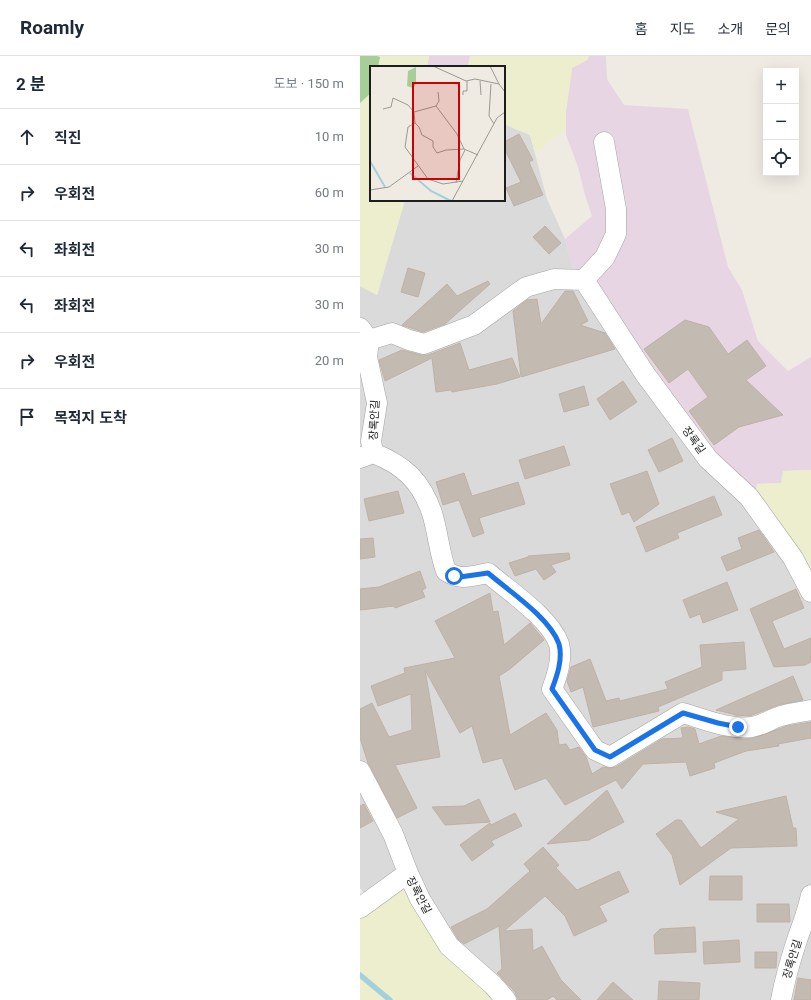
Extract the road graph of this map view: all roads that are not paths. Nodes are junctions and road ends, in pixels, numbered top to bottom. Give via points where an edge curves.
1 (604, 142) dead end
2 (584, 280) junction
3 (365, 334) edge
4 (367, 455) edge
5 (811, 592) edge
6 (811, 710) edge
7 (360, 771) edge
8 (408, 874) junction
9 (811, 895) edge
10 (360, 908) edge
11 (506, 1000) edge
12 (781, 1000) edge

1 - 2 lane via 616,209 616,234 605,256
2 - 3 lane via 554,278 526,287 474,325 424,344 392,333
2 - 5 lane, 장록길 via 645,374 708,459 749,497 793,558
3 - 4 lane, 장록안길 via 377,402
4 - 6 lane via 395,463 419,487 432,513 446,571 460,577 488,573 537,613 552,630 559,645 560,655 552,689 595,750 610,757 683,713 718,723 751,727 781,716
7 - 8 lane, 장록안길 via 393,834
8 - 10 lane
8 - 11 lane, 장록안길 via 449,946
9 - 12 lane, 장록안길 via 785,978

